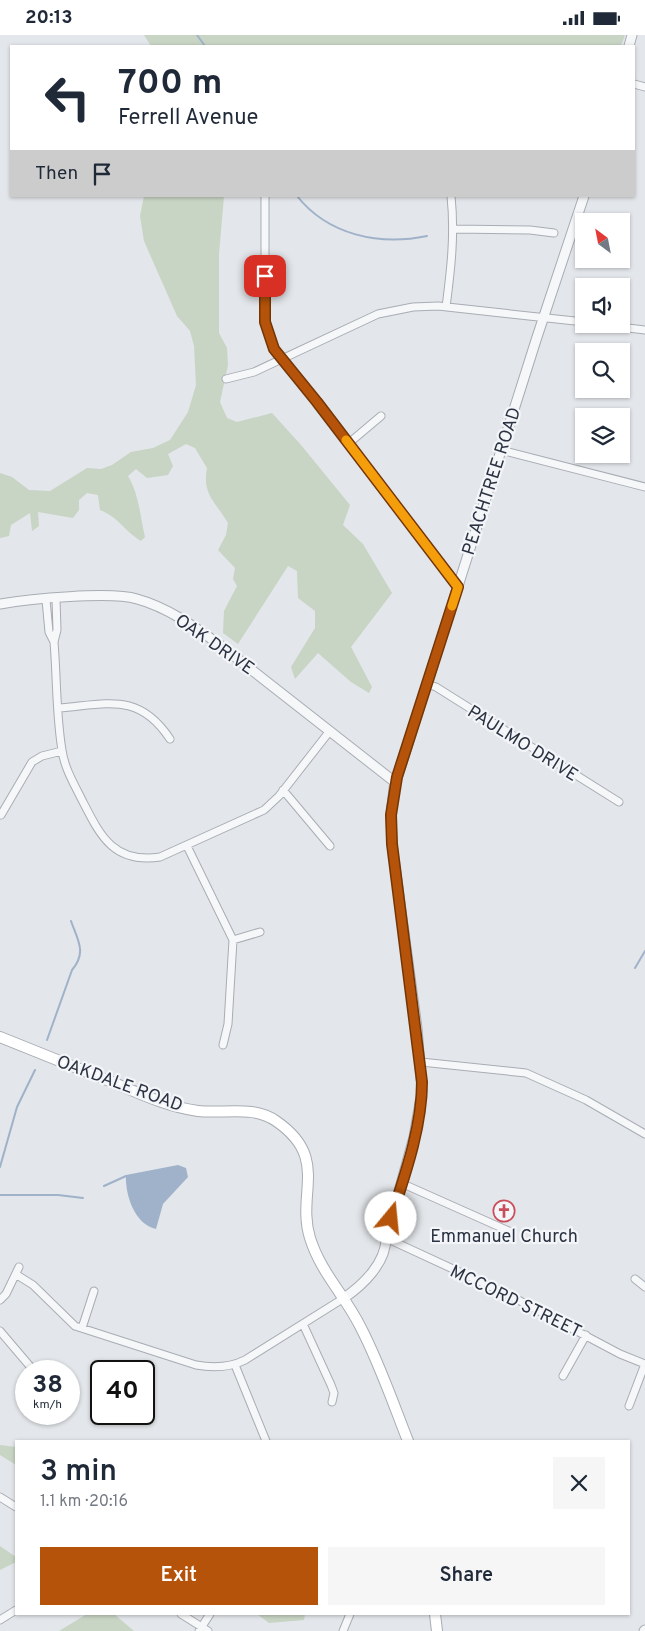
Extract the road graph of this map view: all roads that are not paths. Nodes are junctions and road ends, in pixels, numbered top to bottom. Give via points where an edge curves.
1 (265, 197) edge
2 (451, 197) edge
3 (584, 197) edge
4 (454, 229) junction
5 (554, 233) dead end
6 (446, 307) junction
7 (544, 319) junction
8 (575, 321) edge
9 (630, 328) edge
10 (645, 330) edge
11 (281, 359) junction
12 (226, 379) dead end
13 (381, 416) dead end
14 (348, 443) junction
15 (501, 450) junction
16 (645, 487) edge
17 (458, 587) junction
18 (56, 599) junction
19 (46, 600) junction
20 (0, 604) edge
21 (54, 642) junction
22 (427, 684) junction
23 (58, 708) junction
24 (329, 731) junction
25 (170, 739) dead end
26 (62, 751) junction
27 (396, 783) junction
28 (284, 790) junction
29 (619, 802) dead end
30 (0, 815) edge
31 (187, 846) junction
32 (330, 846) dead end
33 (260, 932) dead end
34 (233, 940) junction
35 (0, 1037) edge
36 (222, 1045) dead end
37 (421, 1062) junction
38 (645, 1134) edge
39 (401, 1183) junction
40 (511, 1232) dead end
41 (386, 1238) junction
42 (19, 1267) dead end
43 (17, 1275) junction
44 (635, 1279) dead end
45 (645, 1287) edge
46 (94, 1291) dead end
47 (344, 1298) junction
48 (0, 1300) edge
49 (303, 1324) junction
50 (82, 1328) junction
51 (0, 1331) edge
52 (586, 1335) junction
53 (25, 1360) edge
54 (645, 1364) edge
55 (235, 1365) junction
56 (563, 1376) dead end
57 (332, 1402) dead end
58 (629, 1406) dead end
59 (266, 1440) edge
60 (408, 1440) edge
61 (0, 1497) edge
62 (15, 1506) edge
63 (15, 1612) edge
64 (182, 1615) edge
65 (210, 1615) edge
66 (350, 1615) edge
67 (435, 1615) edge
68 (0, 1620) edge
69 (203, 1630) edge
70 (343, 1631) edge
71 (437, 1631) edge

1 - 11 street via 265,322 269,339
2 - 4 street
3 - 7 street, PEACHTREE ROAD
4 - 5 street via 521,229
4 - 6 street
6 - 7 street
6 - 11 street via 412,307 378,314
7 - 8 street
7 - 15 street, PEACHTREE ROAD
9 - 10 street
11 - 12 street via 254,372
11 - 14 street
13 - 14 street
14 - 17 street
15 - 16 street
15 - 17 street, PEACHTREE ROAD
17 - 22 street, PEACHTREE ROAD
18 - 19 street, OAK DRIVE
18 - 21 street
18 - 24 street, OAK DRIVE via 131,597 165,611 217,642
19 - 20 street, OAK DRIVE
19 - 21 street via 49,632
21 - 23 street
22 - 27 street, PEACHTREE ROAD
22 - 29 street, PAULMO DRIVE
23 - 25 street via 114,704 133,706 151,716
23 - 26 street
24 - 27 street, OAK DRIVE
24 - 28 street
26 - 30 street via 32,762
26 - 31 street via 72,782 98,831 116,850 145,859 160,857
27 - 37 street, PEACHTREE ROAD via 391,815 392,844
28 - 31 street via 257,814
28 - 32 street
31 - 34 street
33 - 34 street
34 - 36 street via 228,1024
35 - 47 main road, OAKDALE ROAD via 165,1104 199,1111 257,1112 278,1122 302,1149 310,1179 307,1214 310,1237 316,1253 340,1282
37 - 38 street via 526,1073 586,1100
37 - 39 street, PEACHTREE ROAD via 420,1110
39 - 40 street
39 - 41 street, PEACHTREE ROAD
41 - 47 street, PEACHTREE ROAD via 386,1246 370,1275
41 - 52 street, MCCORD STREET
42 - 43 street
43 - 48 street
43 - 50 street, PEACHTREE ROAD via 33,1285 68,1321
44 - 45 street
46 - 50 street
47 - 49 street, PEACHTREE ROAD
47 - 60 main road, OAKDALE ROAD via 361,1327
49 - 55 street, PEACHTREE ROAD
49 - 57 street via 332,1385
50 - 55 street, PEACHTREE ROAD via 196,1365
51 - 53 street
52 - 54 street, MCCORD STREET
52 - 56 street
54 - 58 street
55 - 59 street
61 - 62 street
63 - 68 street
64 - 69 street
65 - 69 street
66 - 70 street
67 - 71 main road

